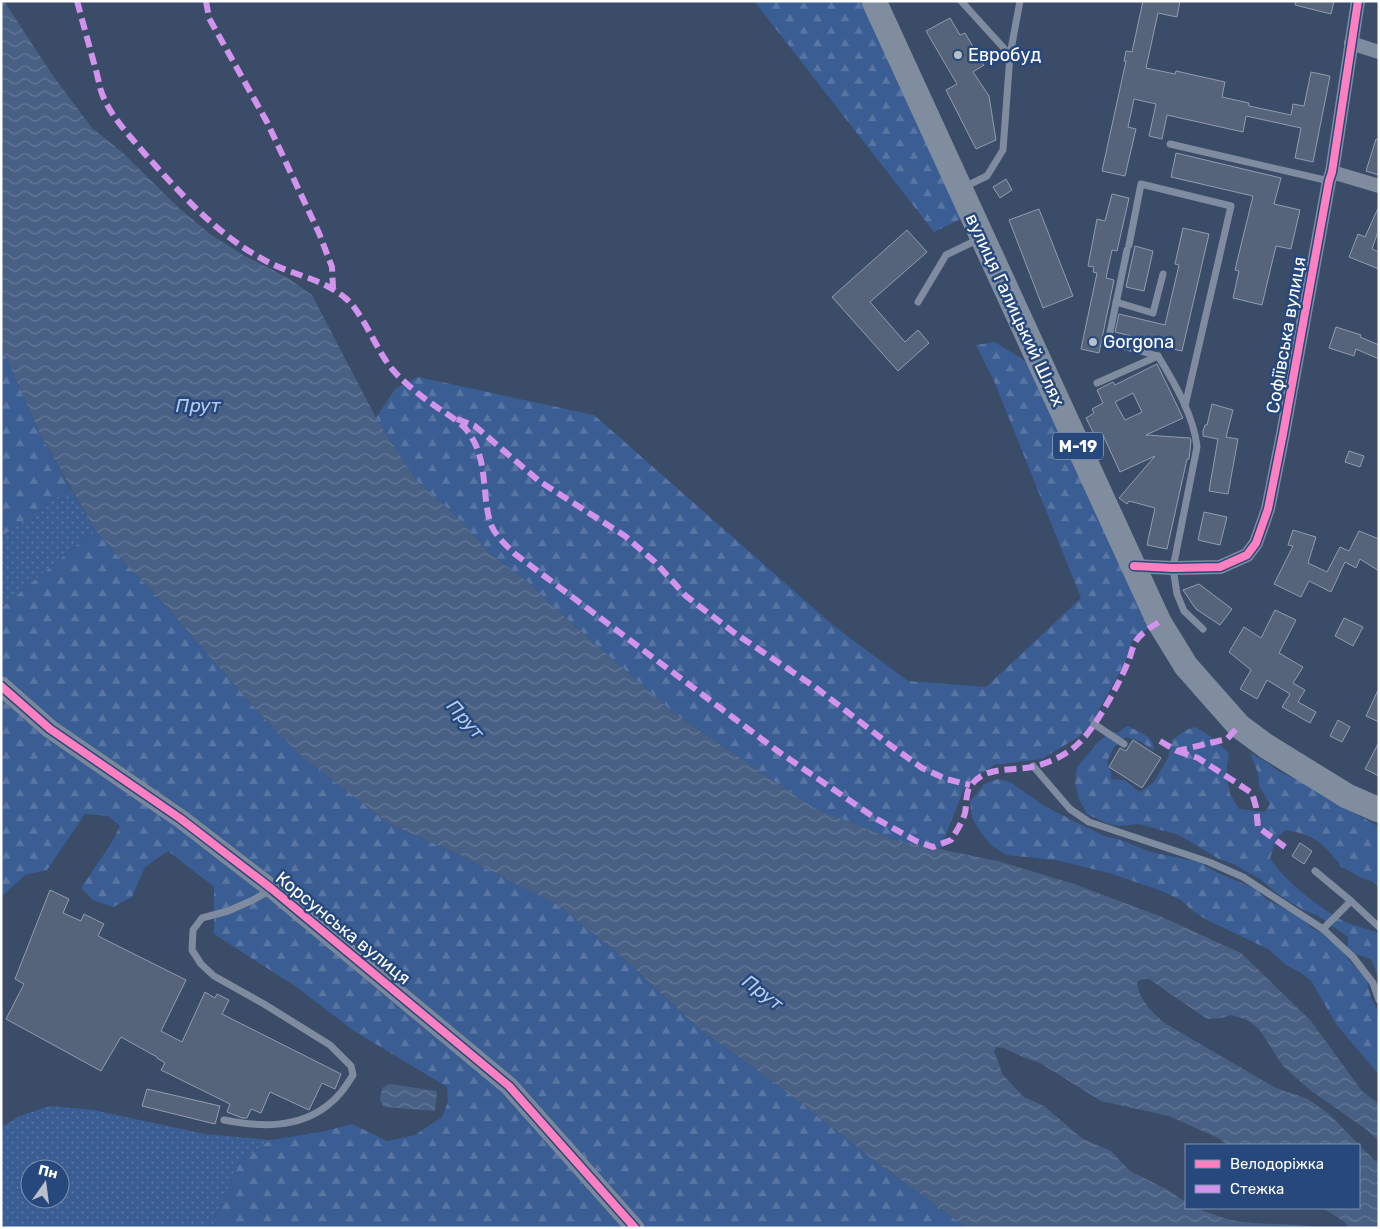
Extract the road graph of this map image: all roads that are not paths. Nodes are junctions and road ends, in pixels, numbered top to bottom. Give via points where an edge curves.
1 (874, 1) edge
2 (962, 1) edge
3 (1020, 1) edge
4 (1358, 1) edge
5 (1351, 43) junction
6 (1379, 52) edge
7 (1010, 55) junction
8 (1170, 144) dead end
9 (1331, 176) junction
10 (1379, 186) edge
11 (959, 189) junction
12 (982, 238) junction
13 (1163, 274) dead end
14 (918, 302) dead end
15 (1116, 302) junction
16 (1158, 356) junction
17 (1097, 383) dead end
18 (1184, 406) junction
19 (1134, 566) junction
20 (1173, 568) junction
21 (1204, 629) dead end
22 (1, 686) edge
23 (1094, 724) dead end
24 (1124, 744) dead end
25 (1033, 766) dead end
26 (1379, 810) edge
27 (1315, 871) dead end
28 (272, 889) junction
29 (1351, 902) junction
30 (1379, 928) edge
31 (1323, 929) junction
32 (1379, 1000) edge
33 (224, 1120) dead end
34 (635, 1228) edge

1 - 11 highway, вулиця Галицький Шлях / М-19
2 - 7 lane
3 - 7 lane
4 - 5 street, Софіївська вулиця
5 - 6 street
5 - 9 street, Софіївська вулиця
7 - 11 lane via 1003,150 987,176
8 - 9 lane
9 - 10 street
9 - 20 street, Софіївська вулиця via 1268,509 1256,543 1247,556 1220,567
11 - 12 highway, вулиця Галицький Шлях / М-19
12 - 14 lane via 946,254
12 - 19 highway, вулиця Галицький Шлях / М-19
13 - 15 lane via 1153,313
15 - 16 lane via 1108,342
15 - 18 lane via 1141,184 1231,206
16 - 17 lane
16 - 18 lane via 1175,383
18 - 20 lane via 1198,447
19 - 20 street, Софіївська вулиця
19 - 26 highway, вулиця Галицький Шлях / М-19 via 1159,622 1186,666 1240,726 1266,746 1348,796
20 - 21 lane via 1177,594 1184,611
22 - 28 main road, Корсунська вулиця via 50,729 181,819
23 - 24 lane
25 - 31 lane via 1070,809 1089,822 1243,877
27 - 29 lane
28 - 33 lane via 228,911 202,918 193,930 192,950 214,976 330,1045 350,1066 353,1075 328,1105 300,1119 274,1126
28 - 34 main road, Корсунська вулиця via 508,1086
29 - 30 lane
29 - 31 lane
31 - 32 lane via 1353,957 1373,983

